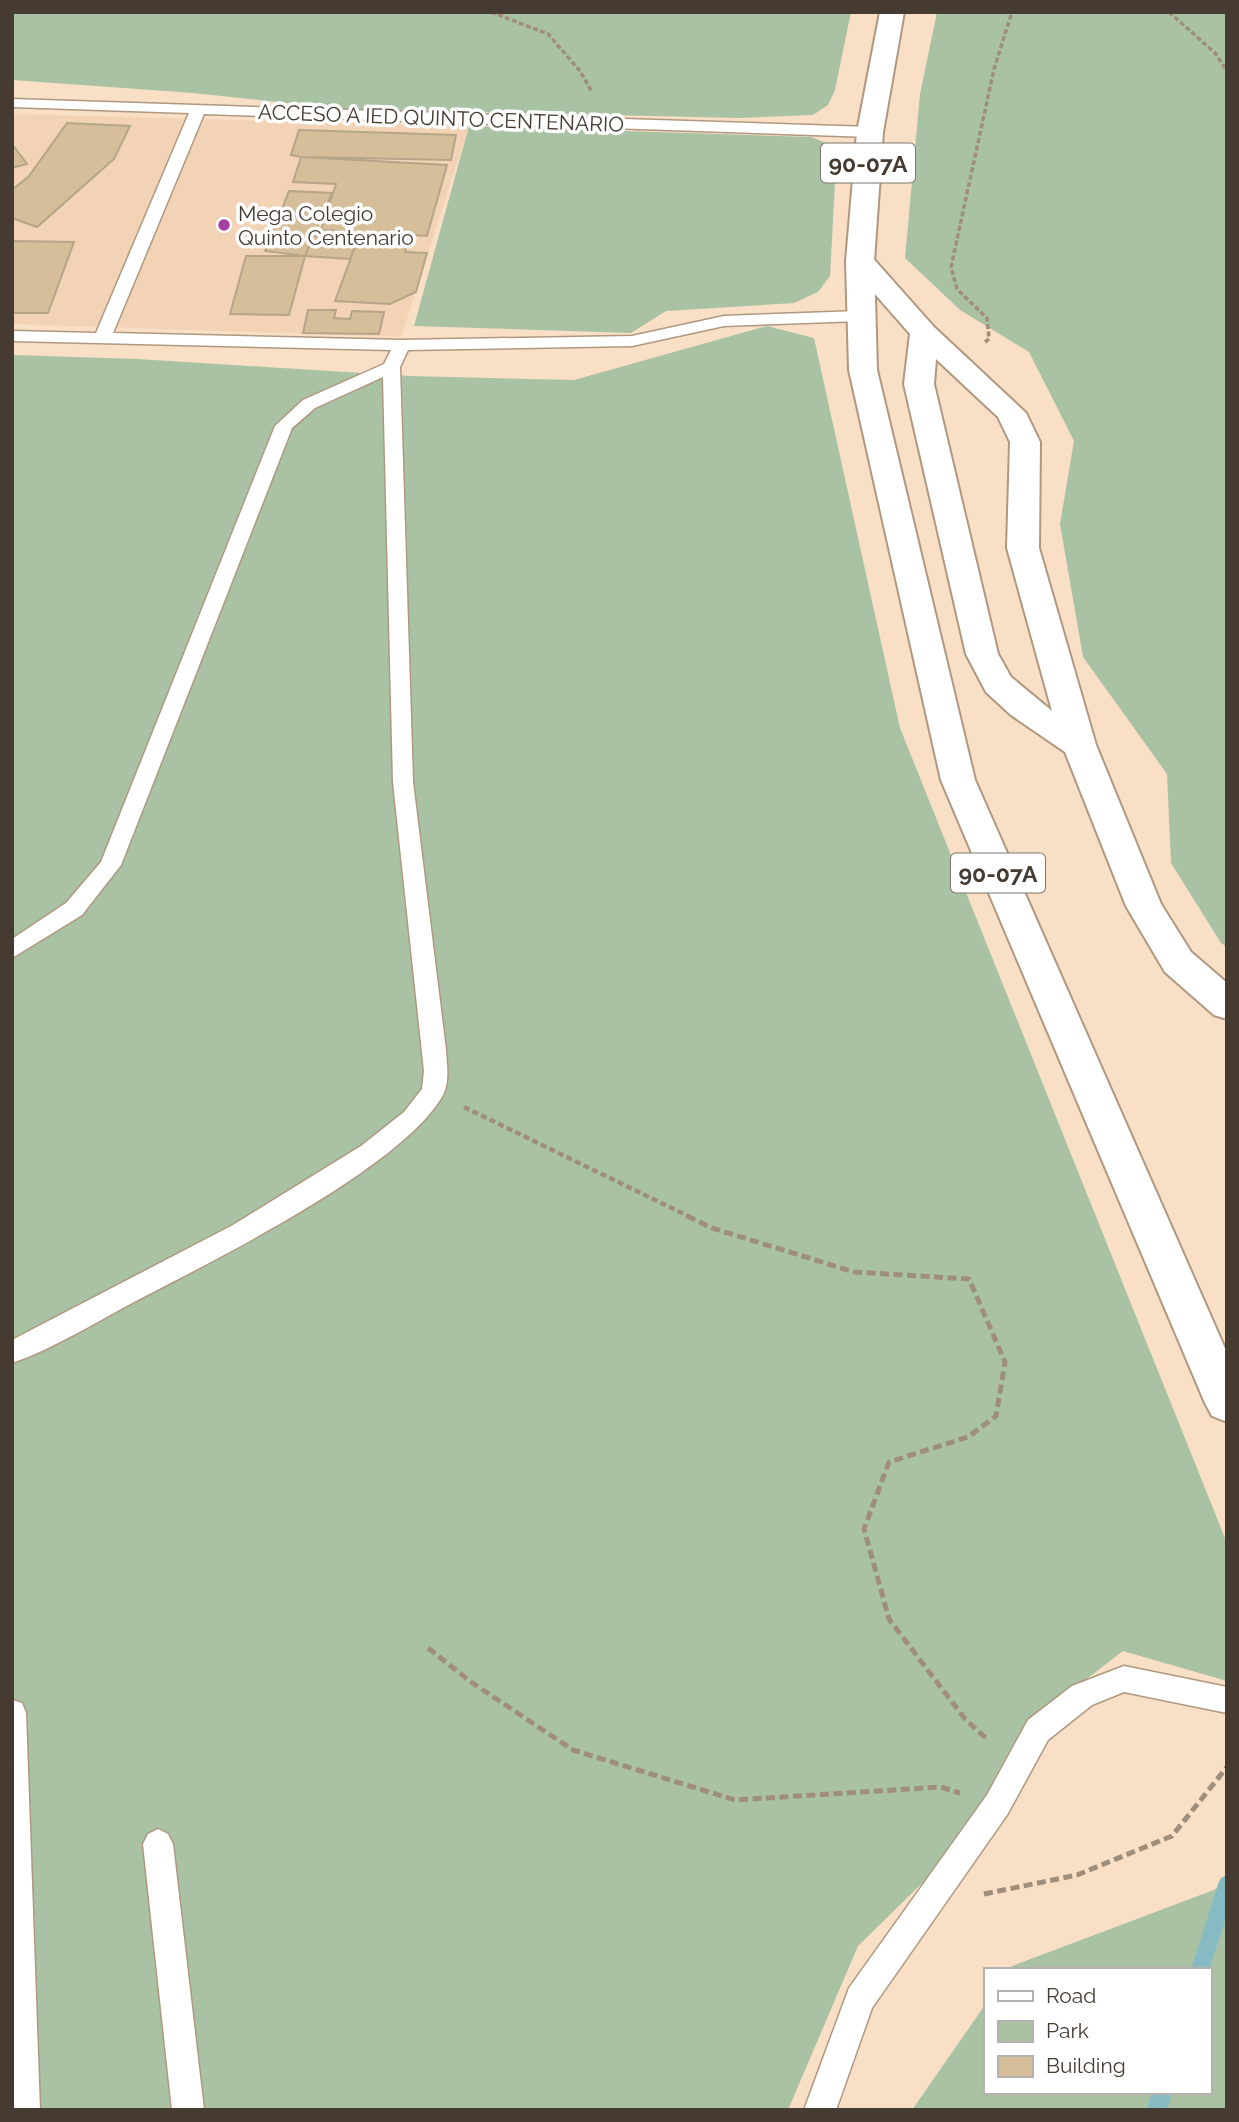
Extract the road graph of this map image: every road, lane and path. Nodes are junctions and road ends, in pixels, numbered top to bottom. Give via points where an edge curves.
1 (491, 12) edge
2 (892, 12) edge
3 (1012, 12) edge
4 (1169, 12) edge
5 (1227, 71) edge
6 (12, 103) edge
7 (198, 110) junction
8 (610, 123) junction
9 (870, 132) junction
10 (860, 261) junction
11 (860, 316) junction
12 (924, 333) junction
13 (12, 337) edge
14 (102, 339) junction
15 (402, 345) junction
16 (391, 367) junction
17 (959, 367) junction
18 (1079, 745) junction
19 (12, 950) edge
20 (1227, 1005) edge
21 (433, 1093) junction
22 (12, 1352) edge
23 (1227, 1403) edge
24 (428, 1648) dead end
25 (1227, 1700) edge
26 (12, 1713) edge
27 (1018, 1766) junction
28 (1227, 1767) edge
29 (997, 1805) junction
30 (158, 1843) dead end
31 (926, 1906) junction
32 (24, 2110) edge
33 (188, 2110) edge
34 (820, 2110) edge

1 - 8 path via 548,34 580,71
2 - 9 main road, 90-07A
3 - 17 path via 994,69 951,267 957,289 987,318 989,339
4 - 5 path via 1215,53
6 - 7 lane, ACCESO A IED QUINTO CENTENARIO
7 - 8 lane, ACCESO A IED QUINTO CENTENARIO
7 - 14 lane
8 - 9 lane, ACCESO A IED QUINTO CENTENARIO
9 - 10 main road, 90-07A
10 - 11 main road, 90-07A
10 - 12 main road
11 - 15 lane via 724,321 632,341
11 - 23 main road, 90-07A via 863,370 958,780
12 - 17 main road
12 - 18 main road via 919,384 982,654 998,684
13 - 14 lane
14 - 15 lane
15 - 16 lane
16 - 19 lane via 309,404 284,426 110,865 74,909
16 - 21 lane via 403,782 435,1050
17 - 18 main road via 1011,413 1026,442 1023,548
18 - 20 main road via 1144,906 1178,962
21 - 22 lane via 416,1116 360,1160 142,1289
21 - 27 path via 712,1228 854,1272 969,1279 1005,1362 996,1416 968,1437 890,1462 864,1529 889,1619 965,1719
24 - 29 path via 573,1751 735,1800 941,1787
25 - 27 lane via 1124,1679 1082,1695 1038,1730
26 - 32 lane
27 - 29 lane
28 - 31 path via 1172,1836 1077,1875
29 - 31 lane
30 - 33 lane
31 - 34 lane via 860,1999

